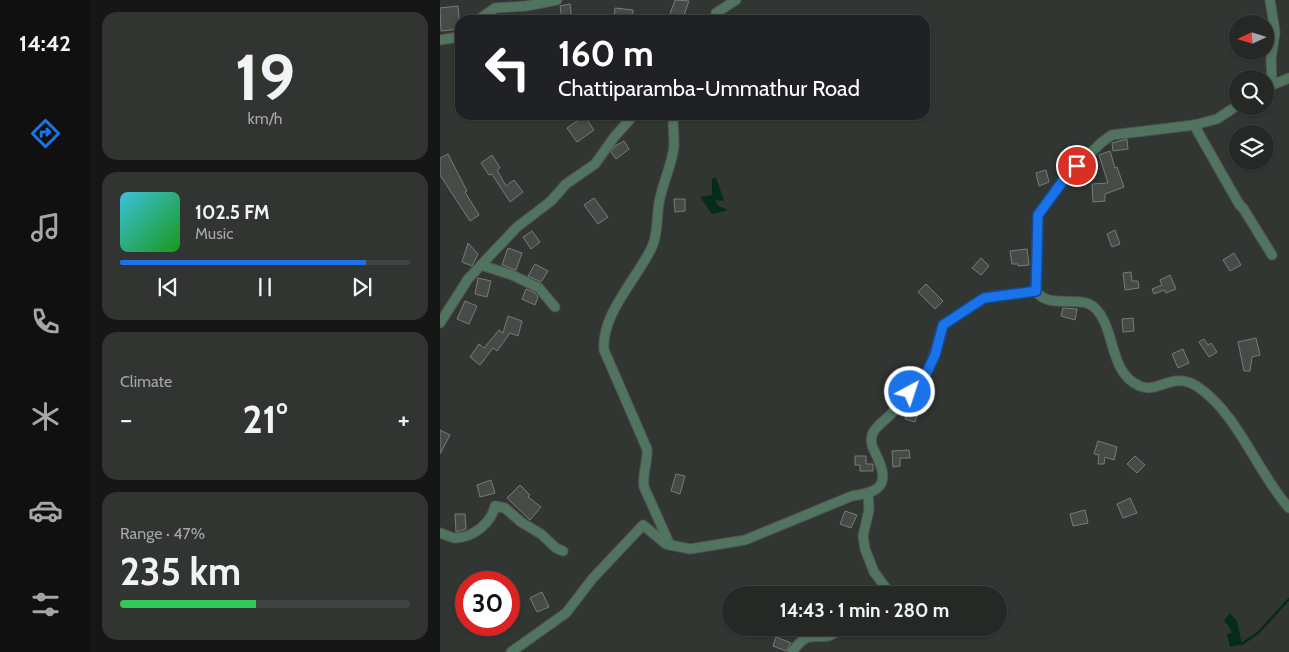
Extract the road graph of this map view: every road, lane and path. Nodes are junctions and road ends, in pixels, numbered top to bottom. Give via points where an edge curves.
1 (557, 0) edge
2 (736, 0) edge
3 (1270, 0) edge
4 (485, 15) edge
5 (715, 15) edge
6 (455, 38) edge
7 (440, 40) edge
8 (1270, 70) edge
9 (1289, 78) edge
10 (1274, 84) edge
11 (1229, 111) edge
12 (629, 120) edge
13 (673, 120) edge
14 (1194, 126) junction
15 (1272, 255) dead end
16 (481, 265) junction
17 (1036, 291) junction
18 (555, 307) dead end
19 (440, 323) edge
20 (868, 493) junction
21 (1289, 508) edge
22 (440, 533) edge
23 (670, 545) junction
24 (563, 551) dead end
25 (884, 586) edge
26 (814, 636) edge
27 (511, 652) edge
28 (792, 652) edge

1 - 4 street via 495,8
2 - 5 street
3 - 8 street via 1275,32
6 - 7 street
9 - 10 street
11 - 14 street via 1217,119
12 - 16 street via 595,164 566,184 551,201 517,227
13 - 23 street via 674,147 660,197 652,246 612,314 603,339 604,350 647,449 644,487
14 - 15 street
14 - 17 street via 1112,135 1065,178 1038,215
16 - 18 street via 540,288
16 - 19 street via 468,279
17 - 20 street via 984,298 943,325 926,374 872,433 871,443 882,475 877,490
17 - 21 street via 1043,298 1095,307 1103,318 1122,371 1140,387 1185,380 1198,387 1226,412 1276,494
20 - 23 street via 852,496 745,540 690,549
20 - 25 street via 869,510 863,536 865,549 874,572
22 - 24 street via 456,538 473,533 485,525 495,506 505,508
23 - 27 street via 643,525 593,578 566,614
26 - 28 street via 800,641

